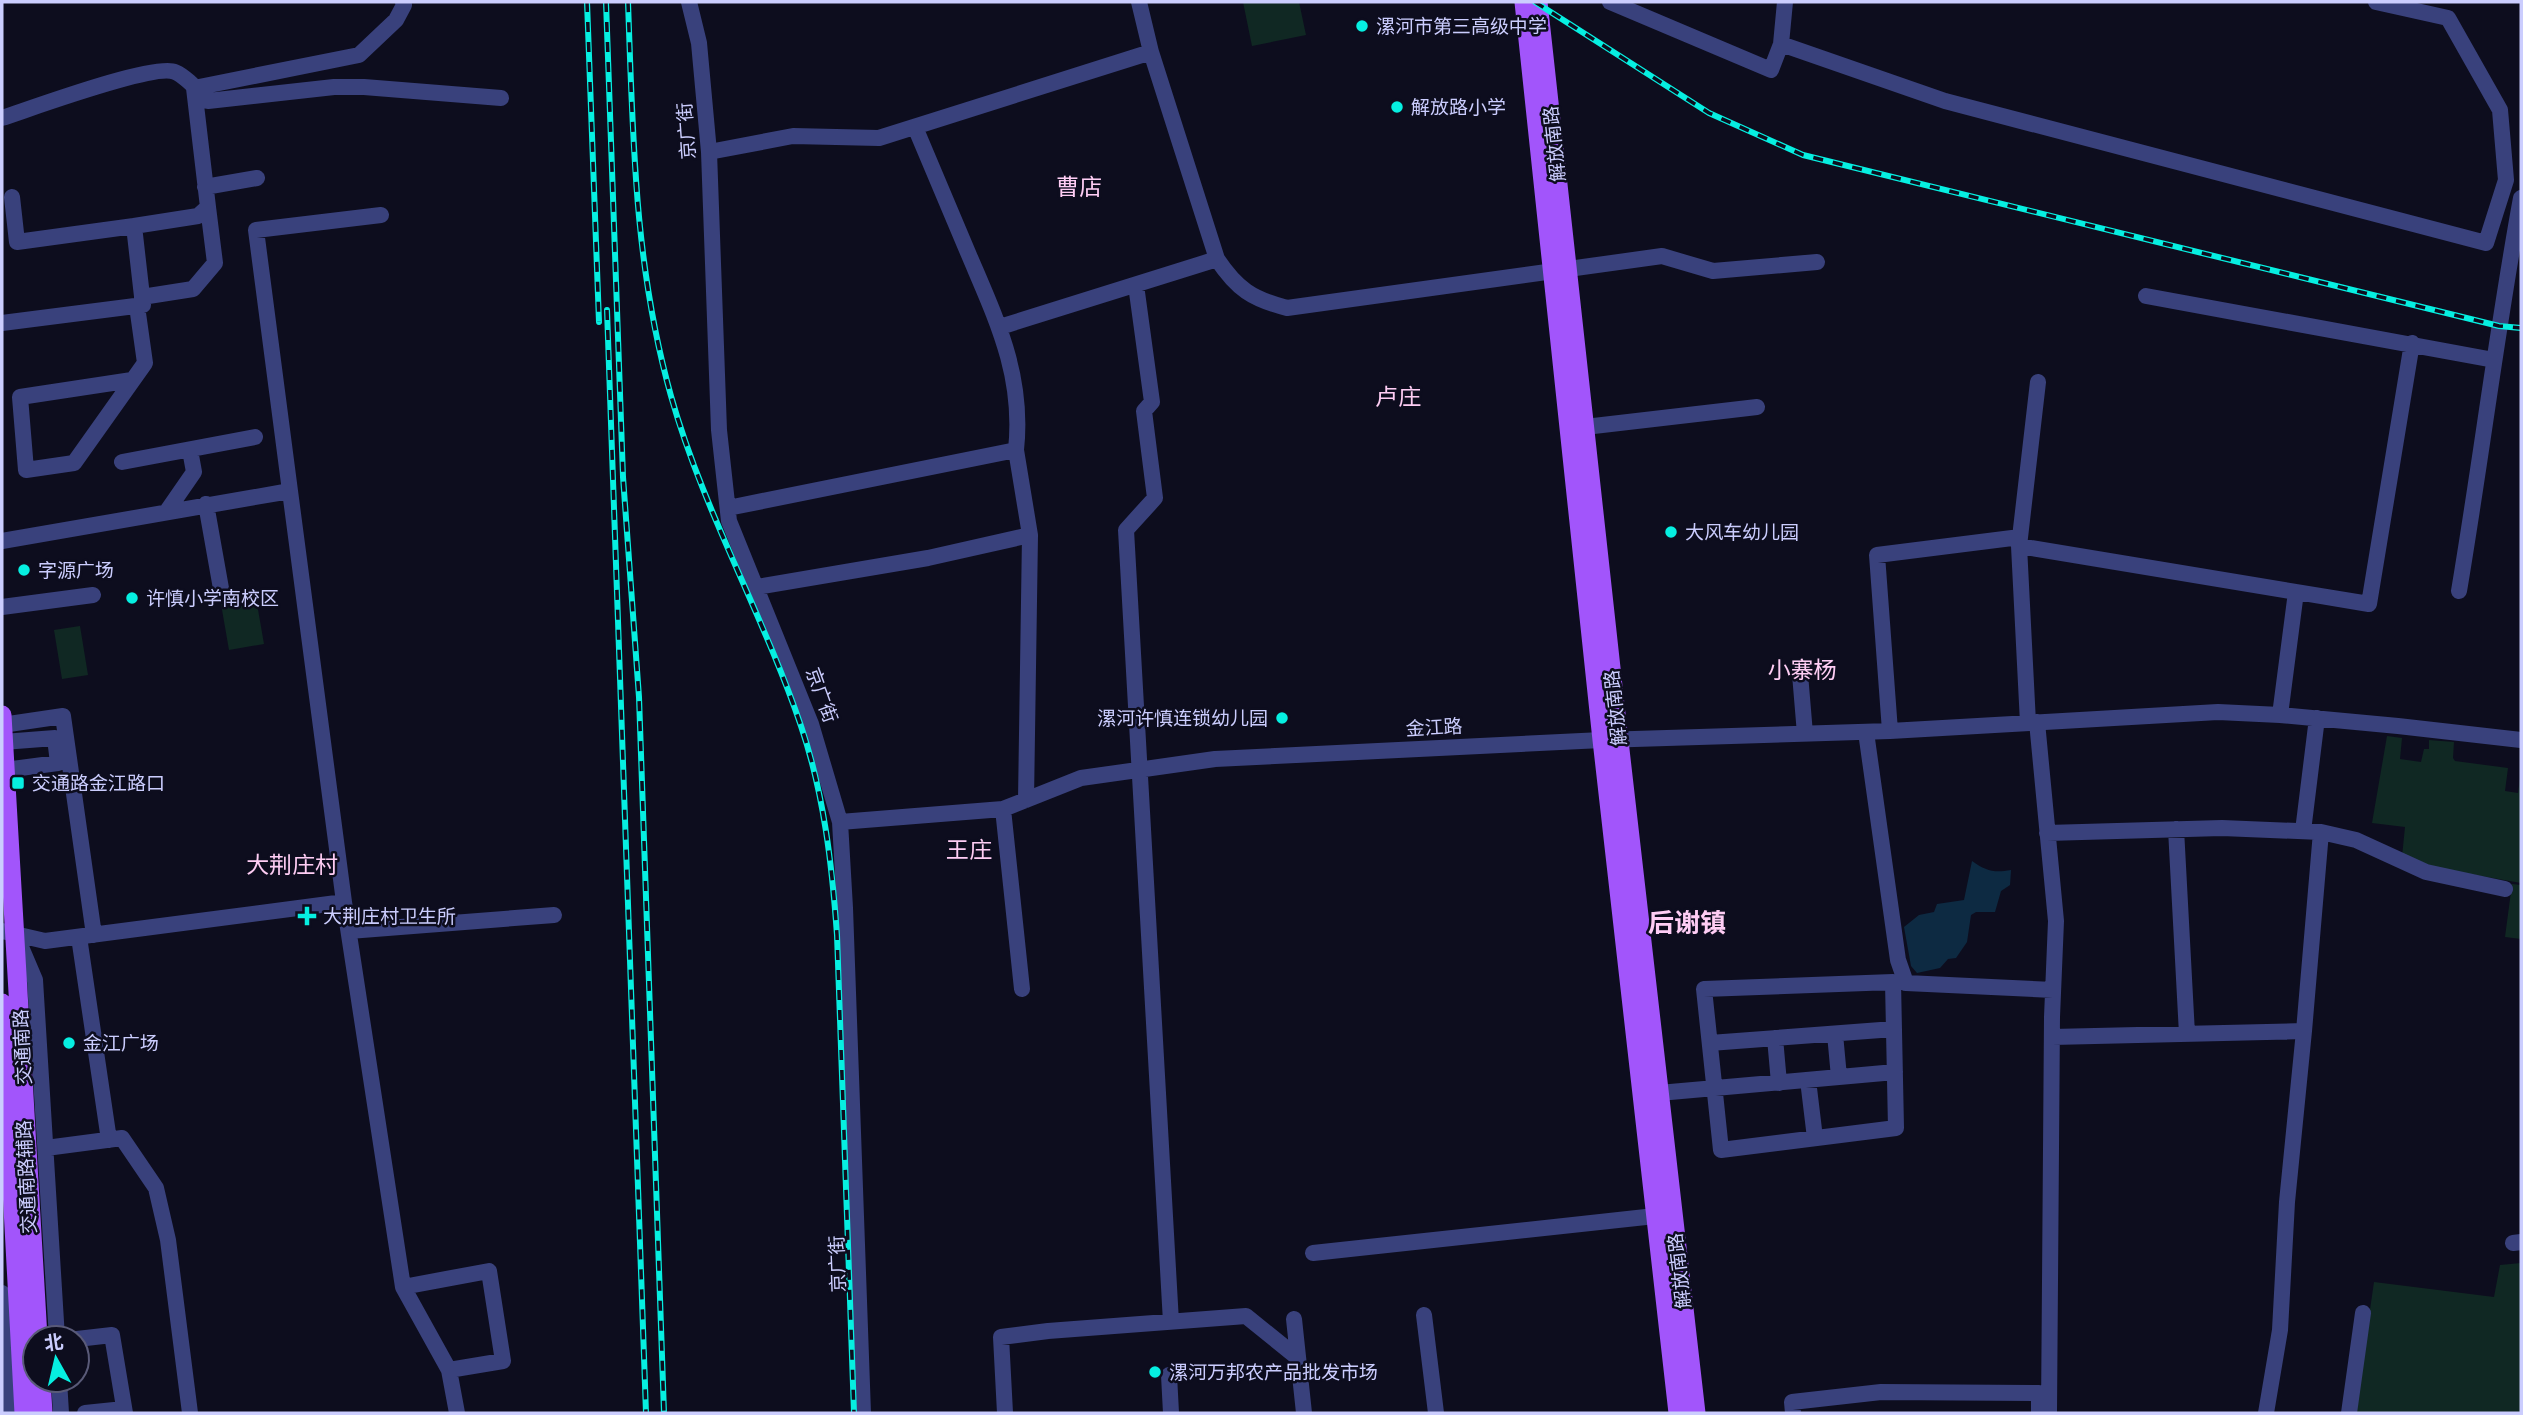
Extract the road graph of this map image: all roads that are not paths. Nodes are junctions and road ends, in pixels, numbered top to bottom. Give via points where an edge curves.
1 (402, 2) edge
2 (689, 2) edge
3 (1139, 2) edge
4 (1527, 2) edge
5 (1610, 2) edge
6 (1785, 2) edge
7 (2376, 2) edge
8 (1781, 44) junction
9 (1152, 52) junction
10 (194, 88) junction
11 (501, 98) dead end
12 (2, 118) edge
13 (915, 127) junction
14 (709, 152) junction
15 (257, 178) dead end
16 (205, 187) junction
17 (12, 197) dead end
18 (2521, 198) edge
19 (208, 207) junction
20 (381, 215) dead end
21 (134, 226) junction
22 (1217, 259) junction
23 (1817, 262) dead end
24 (1559, 269) junction
25 (1136, 285) junction
26 (2146, 296) dead end
27 (140, 301) junction
28 (2, 323) edge
29 (1000, 327) junction
30 (2412, 344) junction
31 (2494, 360) junction
32 (132, 380) junction
33 (2038, 382) dead end
34 (1757, 407) dead end
35 (1585, 427) junction
36 (255, 437) dead end
37 (190, 450) junction
38 (1016, 450) junction
39 (122, 462) dead end
40 (290, 491) junction
41 (206, 505) junction
42 (728, 509) junction
43 (167, 511) junction
44 (1030, 535) junction
45 (2, 541) edge
46 (2020, 542) junction
47 (757, 587) junction
48 (2459, 591) dead end
49 (2296, 592) junction
50 (222, 594) dead end
51 (93, 595) dead end
52 (2, 607) edge
53 (1800, 674) dead end
54 (2, 715) edge
55 (2280, 715) junction
56 (2317, 718) junction
57 (2032, 722) junction
58 (1890, 730) junction
59 (1866, 732) junction
60 (3, 734) edge
61 (1805, 734) junction
62 (2521, 740) edge
63 (1610, 741) junction
64 (5, 770) junction
65 (1141, 770) junction
66 (1026, 800) junction
67 (1003, 808) junction
68 (840, 822) junction
69 (2176, 829) junction
70 (2303, 831) junction
71 (2321, 832) junction
72 (2047, 833) junction
73 (2505, 889) dead end
74 (344, 902) junction
75 (554, 915) dead end
76 (349, 932) junction
77 (6, 936) edge
78 (87, 936) junction
79 (1022, 989) dead end
80 (2053, 990) junction
81 (2, 1003) edge
82 (1894, 1029) junction
83 (2304, 1031) junction
84 (1835, 1034) junction
85 (2186, 1034) junction
86 (2052, 1037) junction
87 (1775, 1038) junction
88 (1710, 1043) junction
89 (1895, 1072) junction
90 (1839, 1077) junction
91 (1808, 1080) junction
92 (1779, 1083) junction
93 (1714, 1088) junction
94 (1659, 1094) junction
95 (1815, 1138) junction
96 (108, 1140) junction
97 (46, 1149) junction
98 (1655, 1216) junction
99 (1313, 1253) dead end
100 (26, 1257) edge
101 (403, 1287) junction
102 (2, 1293) edge
103 (2363, 1313) dead end
104 (1424, 1315) dead end
105 (1294, 1319) dead end
106 (1171, 1322) junction
107 (36, 1324) edge
108 (52, 1324) edge
109 (91, 1337) edge
110 (1298, 1359) junction
111 (449, 1370) junction
112 (1169, 1375) dead end
113 (42, 1394) edge
114 (60, 1394) edge
115 (125, 1411) edge
116 (9, 1413) edge
117 (24, 1413) edge
118 (43, 1413) edge
119 (61, 1413) edge
120 (85, 1413) edge
121 (190, 1413) edge
122 (457, 1413) edge
123 (863, 1413) edge
124 (1005, 1413) edge
125 (1171, 1413) edge
126 (1304, 1413) edge
127 (1436, 1413) edge
128 (1678, 1413) edge
129 (1696, 1413) edge
130 (1793, 1413) edge
131 (2039, 1413) edge
132 (2049, 1413) edge
133 (2266, 1413) edge
134 (2349, 1413) edge

1 - 10 street via 396,20 359,55
2 - 14 street, 京广街 via 699,43
3 - 9 street
4 - 24 main road, 解放南路
5 - 8 street via 1771,71
6 - 8 street
7 - 8 street via 2448,18 2500,110 2506,180 2486,243 1945,101
9 - 13 street
9 - 22 street
10 - 11 street via 208,101 334,87
10 - 12 street via 176,72 163,69
10 - 16 street
13 - 14 street via 879,138 793,136
13 - 29 street
14 - 42 street, 京广街 via 719,430
15 - 16 street
16 - 19 street
17 - 21 street via 17,242
18 - 31 street
19 - 21 street via 198,216
19 - 27 street via 215,263 193,289
20 - 40 street via 256,230
21 - 27 street
22 - 24 street via 1247,293 1286,308
22 - 25 street
23 - 24 street via 1713,271 1662,256
24 - 35 main road, 解放南路
24 - 63 main road, 解放南路
25 - 29 street
25 - 65 street via 1152,402 1144,411 1155,498 1126,530
26 - 30 street
27 - 28 street
27 - 32 street via 145,363
29 - 38 street via 1018,401
30 - 31 street
30 - 49 street via 2369,604
31 - 48 street
32 - 32 street via 74,463 26,470 20,397
33 - 46 street
34 - 35 street
35 - 63 main road, 解放南路
36 - 37 street
37 - 39 street
37 - 43 street via 194,472
38 - 42 street
38 - 44 street
40 - 41 street
40 - 74 street
41 - 43 street
41 - 50 street
42 - 47 street, 京广街
43 - 45 street
44 - 47 street via 928,558
44 - 66 street
46 - 49 street
46 - 57 street
46 - 58 street via 1877,555
47 - 68 street, 京广街 via 811,724
49 - 55 street
51 - 52 street
53 - 61 street
54 - 60 main road, 交通南路
55 - 56 street, 金江路
55 - 57 street, 金江路 via 2218,712
56 - 62 street, 金江路
56 - 70 street
57 - 58 street, 金江路
57 - 72 street
58 - 59 street, 金江路
59 - 61 street, 金江路
59 - 80 street via 1898,960 1906,982
60 - 64 main road, 交通南路
60 - 64 street via 55,738 58,763
60 - 78 street via 63,716
61 - 63 street, 金江路
63 - 65 street, 金江路 via 1215,759
63 - 94 main road, 解放南路
63 - 98 main road, 解放南路
64 - 77 main road, 交通南路
65 - 66 street, 金江路 via 1081,778
65 - 106 street
66 - 67 street, 金江路
67 - 68 street, 金江路
67 - 79 street
68 - 123 street, 京广街
69 - 70 street
69 - 72 street
69 - 85 street
70 - 71 street
71 - 73 street via 2356,840 2426,872
71 - 83 street
72 - 80 street via 2056,922
74 - 76 street
74 - 78 street
75 - 76 street
76 - 101 street
77 - 78 street via 45,942
77 - 97 street, 交通南路辅路 via 35,980
77 - 100 main road, 交通南路
78 - 96 street
80 - 86 street
81 - 100 main road, 交通南路
82 - 84 street
82 - 88 street via 1893,982 1704,989
82 - 89 street
83 - 85 street
83 - 133 street via 2280,1330
84 - 87 street
84 - 90 street
85 - 86 street
86 - 132 street
87 - 88 street
87 - 92 street
88 - 93 street
89 - 90 street
89 - 95 street via 1896,1128
90 - 91 street
91 - 92 street
91 - 95 street
92 - 93 street
93 - 94 street
93 - 95 street via 1721,1150
94 - 129 main road, 解放南路
96 - 97 street
96 - 121 street via 122,1138 156,1188 169,1240
97 - 100 street, 交通南路辅路
98 - 99 street
98 - 128 main road, 解放南路
100 - 107 main road, 交通南路
100 - 108 street, 交通南路辅路
100 - 117 main road, 交通南路
101 - 111 street
101 - 111 street via 489,1271 503,1361
102 - 116 street
103 - 134 street
104 - 127 street
105 - 110 street
106 - 110 street via 1246,1316
106 - 124 street via 1001,1337
109 - 115 street via 112,1335
110 - 126 street
111 - 122 street
112 - 125 street
113 - 118 main road
114 - 119 street
115 - 120 street
130 - 131 street via 1792,1402 1894,1392 2039,1393

